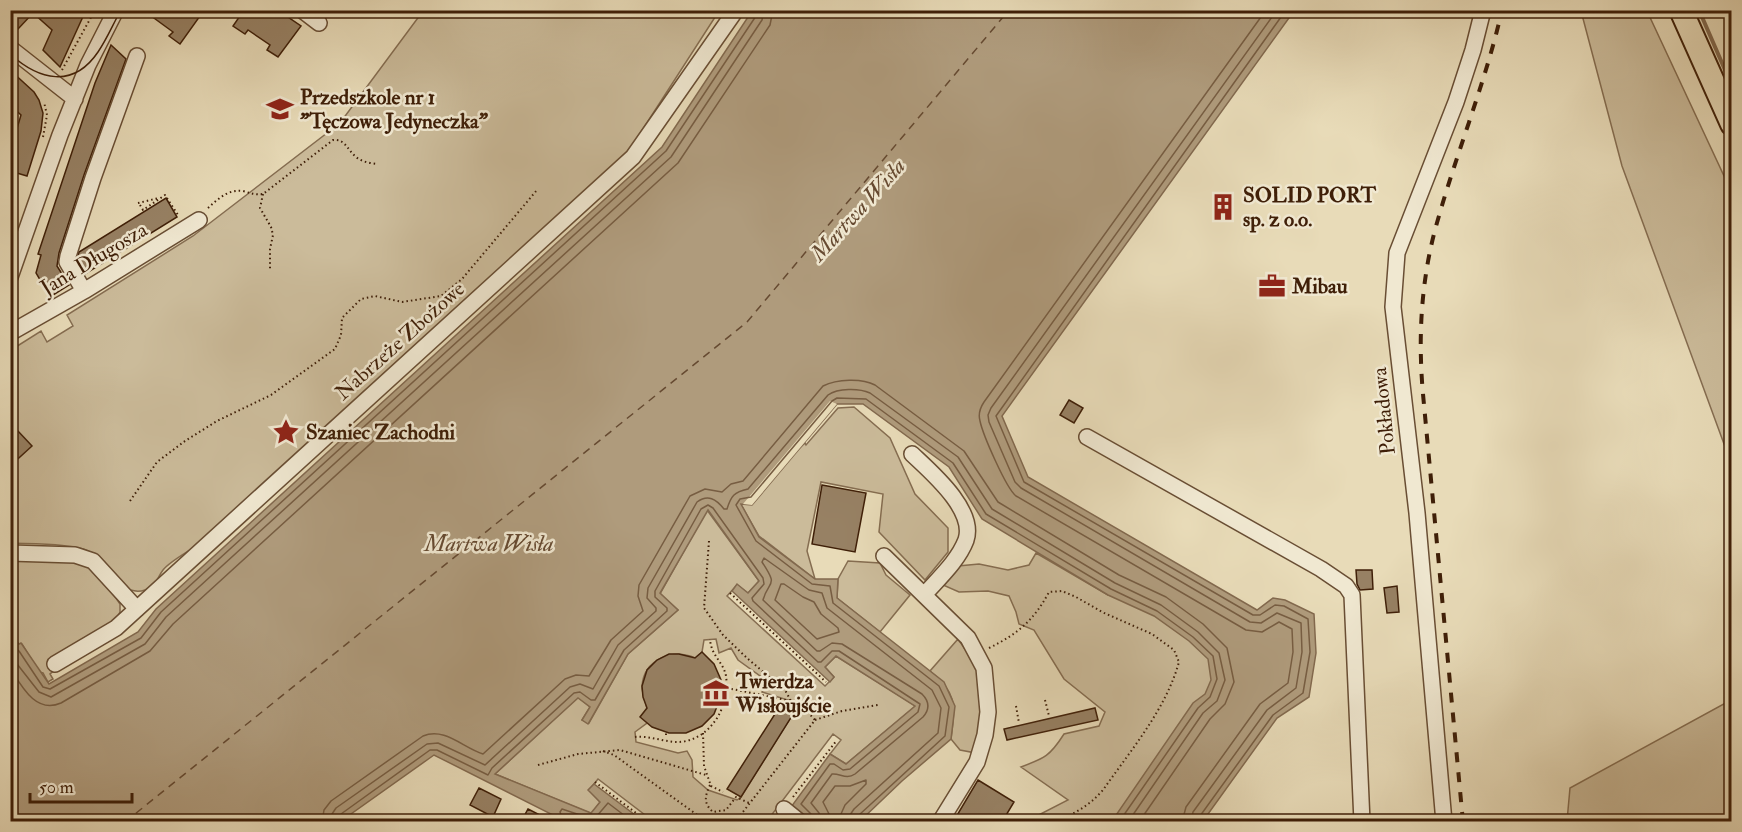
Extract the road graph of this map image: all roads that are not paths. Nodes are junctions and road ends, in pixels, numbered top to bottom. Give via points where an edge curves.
1 (116, 10) edge
2 (302, 10) edge
3 (736, 10) edge
4 (1483, 10) edge
5 (1681, 10) edge
6 (319, 23) dead end
7 (10, 48) edge
8 (137, 56) dead end
9 (75, 99) junction
10 (1731, 124) edge
11 (192, 224) road end
12 (10, 277) edge
13 (84, 291) junction
14 (10, 333) edge
15 (1088, 437) dead end
16 (912, 454) dead end
17 (10, 553) edge
18 (884, 556) dead end
19 (924, 595) junction
20 (137, 609) junction
21 (55, 664) dead end
22 (784, 809) dead end
23 (800, 822) edge
24 (940, 822) edge
25 (1362, 822) edge
26 (1444, 822) edge

1 - 9 street
2 - 6 street
3 - 20 street, Nabrzeże Zbożowe via 633,157
4 - 26 street, Pokładowa via 1456,102 1397,254 1393,307 1417,513
5 - 10 highway
7 - 9 street
8 - 13 street via 68,256 67,262
9 - 12 street
11 - 13 street, Jana Długosza
13 - 14 street, Jana Długosza
15 - 25 street via 1346,586 1352,595
16 - 19 street via 942,482 965,515 967,538 956,559
17 - 20 street via 85,557
18 - 19 street
19 - 24 street via 968,638 977,653 984,668 988,712 976,762
20 - 21 street, Nabrzeże Zbożowe via 116,628
22 - 23 street

